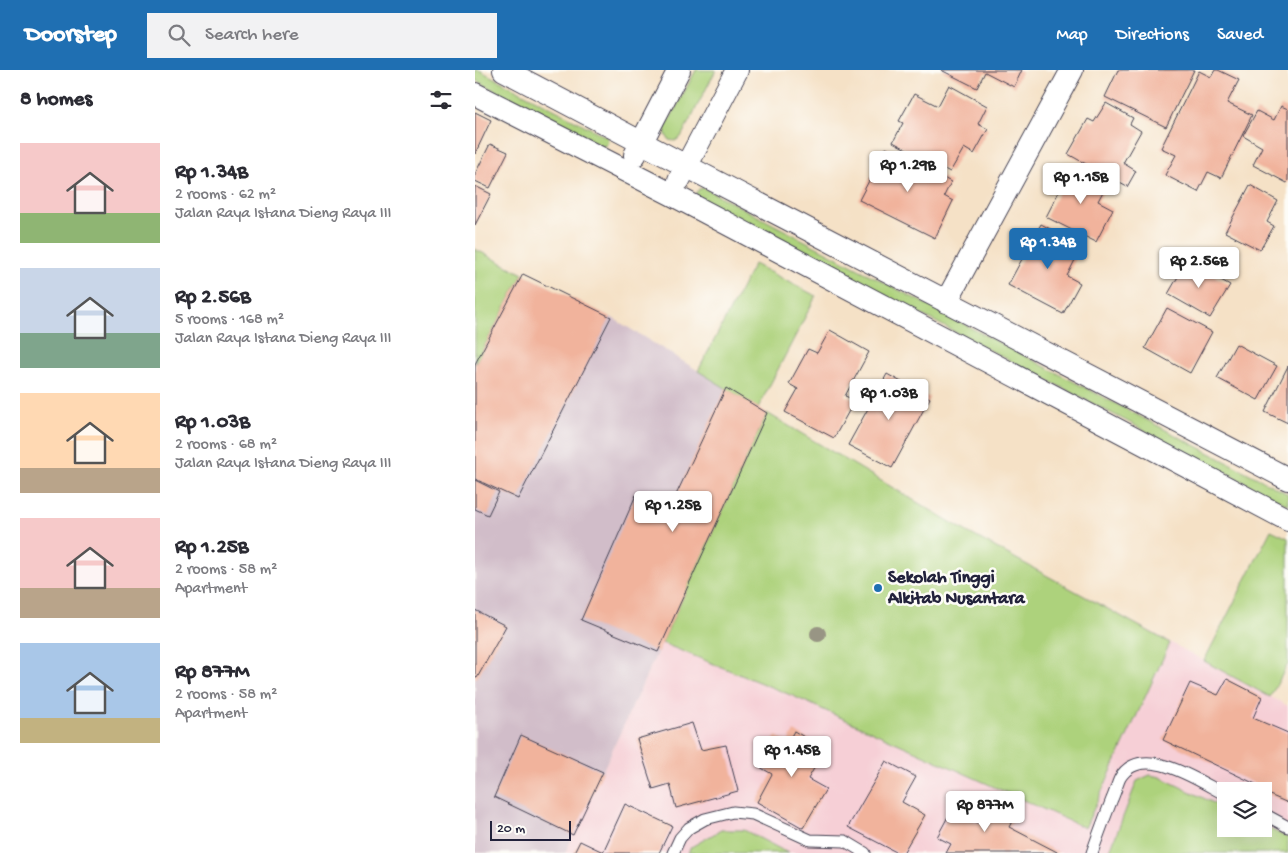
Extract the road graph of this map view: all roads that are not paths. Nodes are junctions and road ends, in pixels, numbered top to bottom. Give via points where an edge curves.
1 (503, 70) edge
2 (679, 70) edge
3 (737, 70) edge
4 (1072, 70) edge
5 (475, 94) edge
6 (641, 142) junction
7 (686, 166) junction
8 (626, 171) junction
9 (671, 194) junction
10 (946, 302) junction
11 (1288, 479) edge
12 (1288, 520) edge
13 (1217, 791) edge
14 (1272, 818) edge
15 (1288, 826) edge
16 (673, 853) edge
17 (865, 853) edge
18 (1092, 853) edge

1 - 6 street
2 - 6 street
3 - 7 street
4 - 10 street
5 - 8 street
6 - 7 street
6 - 8 street
7 - 9 street
7 - 10 street
8 - 9 street
9 - 12 street
10 - 11 street
13 - 18 lane via 1165,765 1145,762 1133,766 1121,778
14 - 15 lane
16 - 17 lane via 689,828 705,819 733,812 753,814 810,840 845,842

